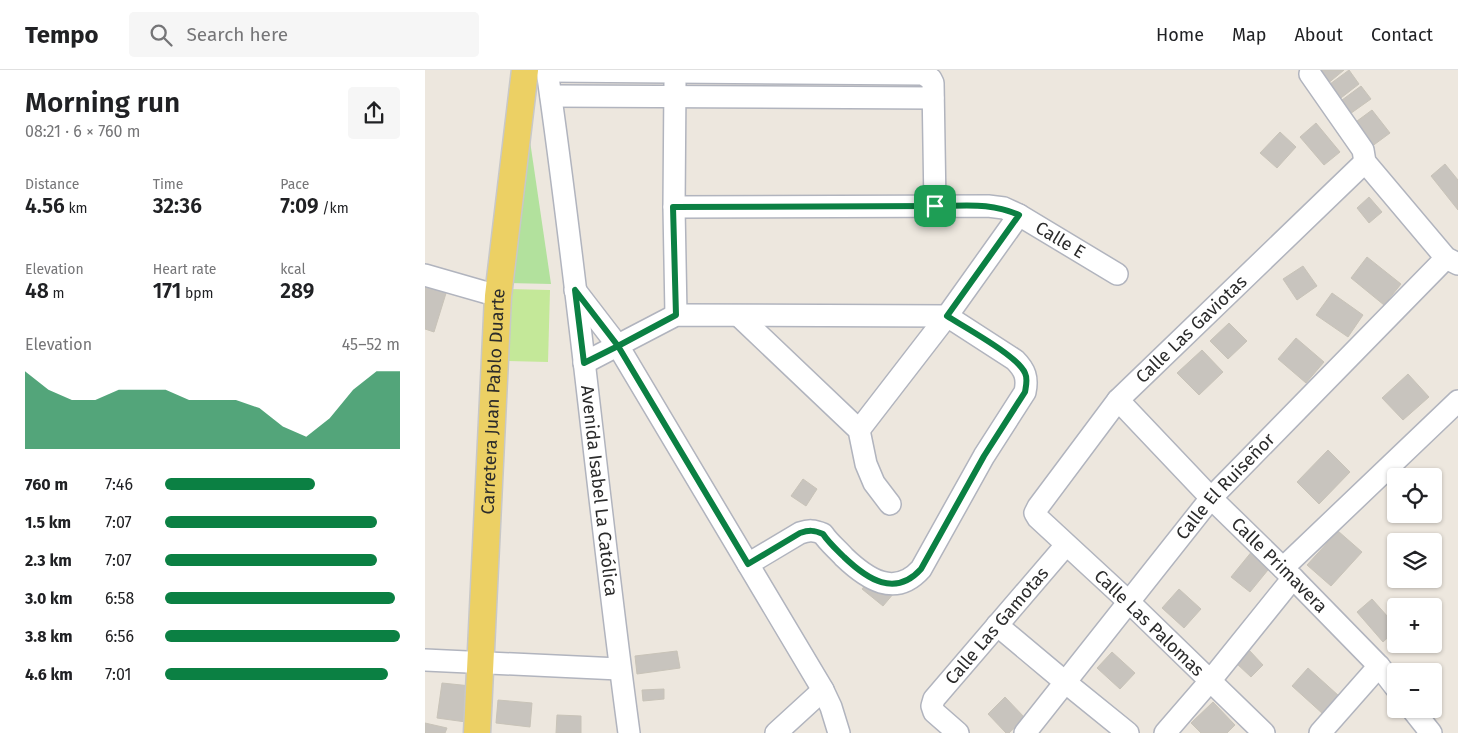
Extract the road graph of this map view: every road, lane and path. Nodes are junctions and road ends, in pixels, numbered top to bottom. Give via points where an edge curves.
1 (540, 70) edge
2 (675, 71) edge
3 (1310, 74) dead end
4 (551, 96) junction
5 (675, 97) junction
6 (933, 98) junction
7 (1365, 162) junction
8 (935, 206) junction
9 (673, 207) junction
10 (1019, 215) junction
11 (1452, 261) edge
12 (1117, 274) dead end
13 (425, 275) edge
14 (575, 290) junction
15 (498, 296) junction
16 (676, 315) junction
17 (739, 316) junction
18 (947, 316) junction
19 (618, 346) junction
20 (584, 363) junction
21 (1118, 400) junction
22 (1458, 401) edge
23 (859, 430) junction
24 (1211, 498) junction
25 (890, 504) dead end
26 (1035, 513) joint
27 (1066, 545) junction
28 (748, 564) junction
29 (1288, 573) junction
30 (1130, 603) junction
31 (997, 625) junction
32 (425, 660) edge
33 (481, 663) junction
34 (1379, 666) junction
35 (619, 669) junction
36 (1387, 676) edge
37 (1210, 681) junction
38 (1065, 682) junction
39 (823, 690) junction
40 (1419, 718) edge
41 (477, 733) edge
42 (629, 733) edge
43 (777, 733) edge
44 (839, 733) edge
45 (958, 733) edge
46 (1025, 733) edge
47 (1128, 733) edge
48 (1165, 733) edge
49 (1265, 733) edge
50 (1320, 733) edge
51 (1431, 733) edge

1 - 2 street
1 - 4 street, Avenida Isabel La Católica
1 - 15 main road, Carretera Juan Pablo Duarte
2 - 5 street
2 - 6 street via 919,72 933,83
3 - 7 street via 1363,150
4 - 5 street
4 - 14 street, Avenida Isabel La Católica
5 - 6 street
5 - 9 street
6 - 8 street
7 - 11 street
7 - 21 street, Calle Las Gaviotas
8 - 9 street, Calle E
8 - 10 street, Calle E via 988,206 1004,208
9 - 16 street
10 - 12 street, Calle E
10 - 18 street
11 - 24 street, Calle El Ruiseñor
13 - 15 street
14 - 19 street
14 - 20 street, Avenida Isabel La Católica
15 - 33 main road, Carretera Juan Pablo Duarte
16 - 17 street
16 - 19 street
17 - 18 street
17 - 23 street
18 - 23 street
18 - 28 street via 1015,360 1026,374 1027,384 921,569 912,579 900,583 886,584 871,579 823,534 809,530
19 - 20 street
19 - 28 street
20 - 35 street, Avenida Isabel La Católica
21 - 24 street, Calle Primavera
21 - 26 street, Calle Las Gaviotas
22 - 29 street
23 - 25 street via 866,464 874,483
24 - 29 street, Calle Primavera
24 - 30 street, Calle El Ruiseñor
26 - 27 street, Calle Las Palomas
27 - 30 street, Calle Las Palomas
27 - 31 street, Calle Las Gamotas
28 - 39 street
29 - 34 street, Calle Primavera
29 - 37 street
30 - 37 street, Calle Las Palomas
30 - 38 street, Calle El Ruiseñor
31 - 38 street
31 - 45 street, Calle Las Gamotas via 934,699 934,712
32 - 33 street
33 - 35 street
33 - 41 main road, Carretera Juan Pablo Duarte
34 - 36 street, Calle Primavera
34 - 50 street
35 - 42 street, Avenida Isabel La Católica
37 - 48 street
37 - 49 street, Calle Las Palomas
38 - 46 street, Calle El Ruiseñor
38 - 47 street
39 - 43 street
39 - 44 street
40 - 51 street

